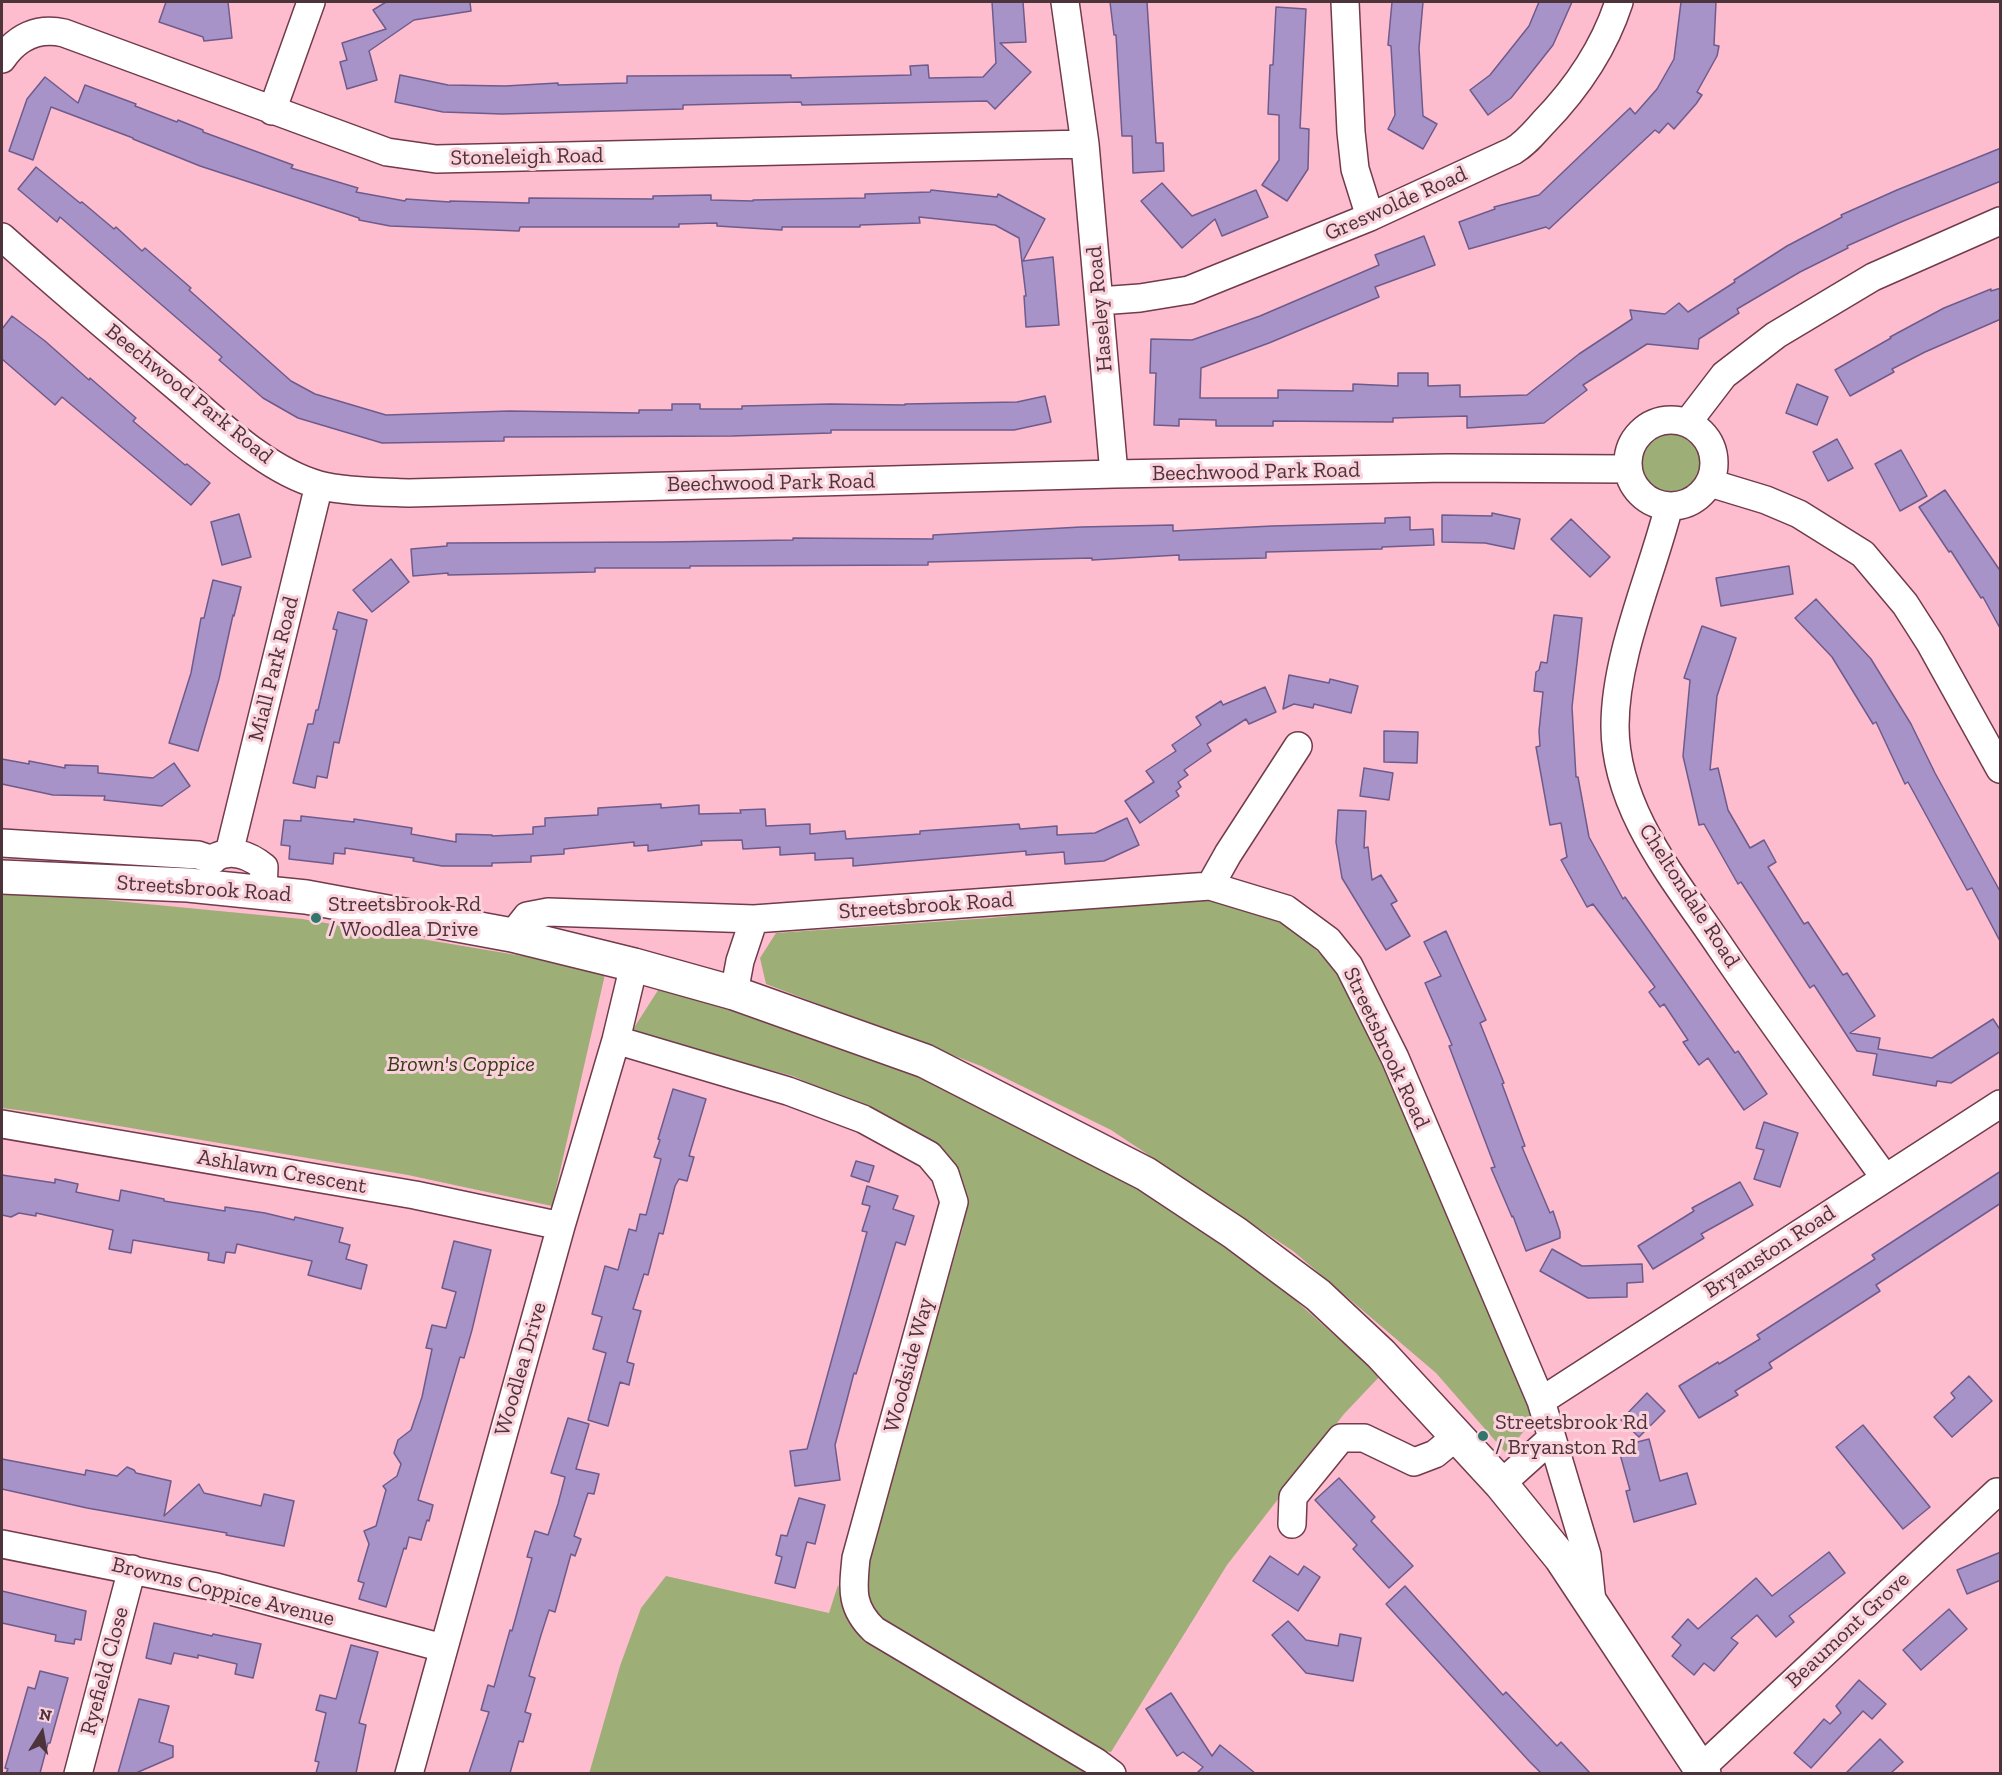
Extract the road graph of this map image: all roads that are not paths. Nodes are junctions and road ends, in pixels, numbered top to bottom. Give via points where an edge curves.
1 (311, 2) edge
2 (1065, 2) edge
3 (1344, 2) edge
4 (1619, 2) edge
5 (2, 58) edge
6 (272, 111) junction
7 (1085, 144) junction
8 (1370, 217) junction
9 (2001, 221) edge
10 (2, 237) edge
11 (1099, 301) junction
12 (1688, 422) junction
13 (1627, 469) junction
14 (1114, 474) junction
15 (1710, 483) junction
16 (319, 485) junction
17 (1668, 506) junction
18 (1298, 746) dead end
19 (2001, 769) edge
20 (2, 843) edge
21 (221, 856) junction
22 (2, 877) edge
23 (188, 885) junction
24 (1210, 886) junction
25 (263, 892) junction
26 (754, 920) junction
27 (512, 935) junction
28 (634, 965) junction
29 (734, 993) junction
30 (616, 1040) junction
31 (2001, 1104) edge
32 (2, 1124) edge
33 (1885, 1178) junction
34 (561, 1226) junction
35 (1541, 1401) junction
36 (1457, 1436) junction
37 (1552, 1438) junction
38 (1501, 1484) junction
39 (1997, 1492) dead end
40 (1292, 1524) dead end
41 (2, 1544) edge
42 (132, 1569) junction
43 (1592, 1602) junction
44 (443, 1648) junction
45 (1702, 1771) edge
46 (78, 1773) edge
47 (409, 1773) edge
48 (1112, 1773) edge

1 - 6 street
2 - 7 street, Haseley Road
3 - 8 street via 1355,169
4 - 8 street, Greswolde Road via 1593,59 1554,111 1522,145
5 - 6 street, Stoneleigh Road via 14,44 50,30
6 - 7 street, Stoneleigh Road via 387,152 436,159
7 - 11 street, Haseley Road
8 - 11 street, Greswolde Road via 1190,290
9 - 12 street via 1873,277 1776,335 1724,375
10 - 16 street, Beechwood Park Road via 236,437 279,468
11 - 14 street, Haseley Road
12 - 13 street via 1665,419 1644,428 1630,446
12 - 15 street via 1707,437 1712,448 1715,460
13 - 14 street, Beechwood Park Road
13 - 17 street via 1641,495
14 - 16 street, Beechwood Park Road via 409,493
15 - 17 street via 1688,503
15 - 19 street via 1799,514 1863,554 1905,604
16 - 21 street, Miall Park Road
17 - 33 street, Cheltondale Road via 1618,689 1615,730 1625,788 1650,842 1758,1003
18 - 24 street
20 - 21 street, Streetsbrook Road
21 - 23 street
21 - 25 street via 251,856 264,867
22 - 23 main road, Streetsbrook Road
23 - 25 main road, Streetsbrook Road
24 - 26 street, Streetsbrook Road
24 - 35 street, Streetsbrook Road via 1286,909 1328,940 1349,966 1395,1059
25 - 27 main road, Streetsbrook Road
26 - 27 street, Streetsbrook Road via 548,912 527,916
26 - 29 street
27 - 28 main road, Streetsbrook Road
28 - 29 main road, Streetsbrook Road
28 - 30 street, Woodlea Drive
29 - 36 main road, Streetsbrook Road via 925,1061 1146,1174 1318,1295 1381,1354
30 - 34 street, Woodlea Drive
30 - 48 street, Woodside Way via 788,1090 863,1119 930,1155 945,1174 954,1202 855,1558 853,1593 863,1619 874,1630
31 - 33 street, Bryanston Road
32 - 34 street, Ashlawn Crescent via 415,1195
33 - 35 street, Bryanston Road
34 - 44 street, Woodlea Drive
35 - 37 street, Streetsbrook Road
36 - 38 main road, Streetsbrook Road
36 - 40 street via 1435,1454 1414,1462 1364,1438 1341,1438 1293,1497
37 - 38 street
37 - 43 street, Streetsbrook Road via 1587,1555
38 - 43 main road, Streetsbrook Road
39 - 45 street, Beaumont Grove
41 - 42 street, Browns Coppice Avenue
42 - 44 street, Browns Coppice Avenue via 216,1587
42 - 46 street, Ryefield Close
43 - 45 main road, Streetsbrook Road
44 - 47 street, Woodlea Drive

